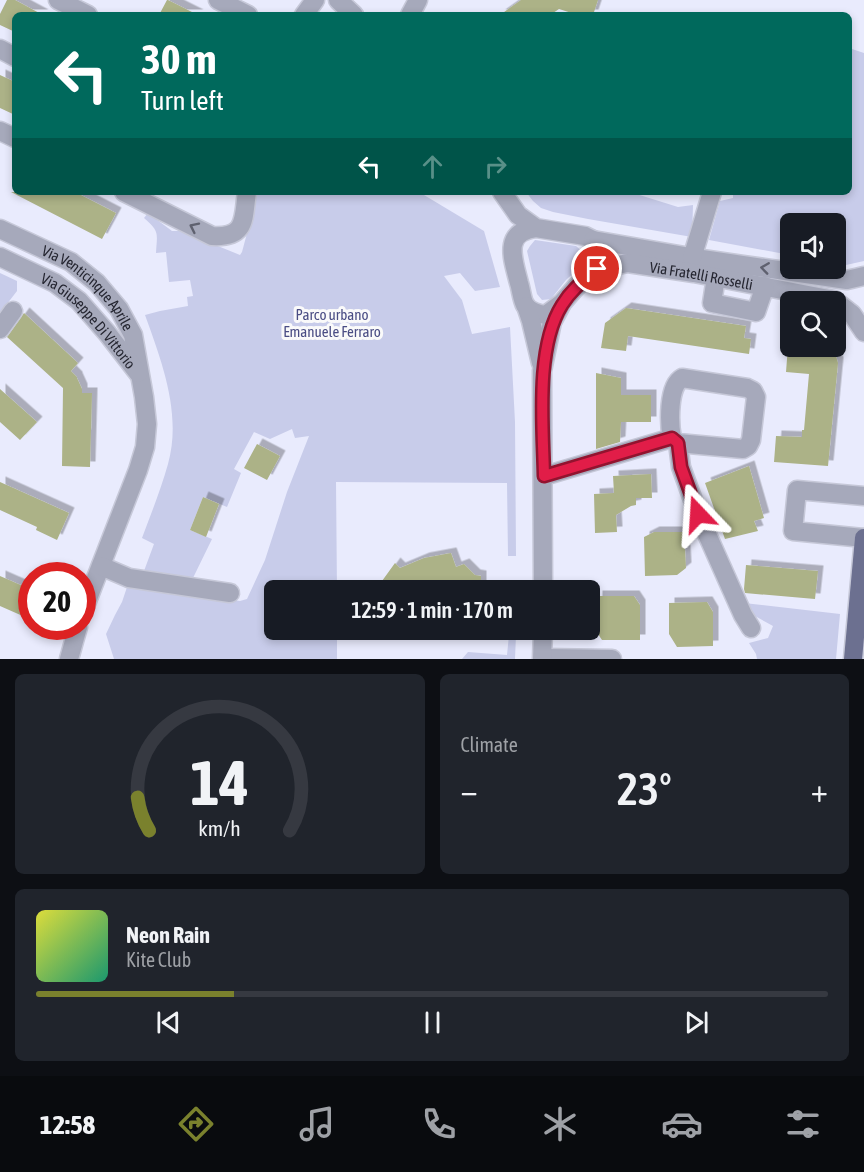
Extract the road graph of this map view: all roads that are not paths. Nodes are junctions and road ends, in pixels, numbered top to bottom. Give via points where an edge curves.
1 (58, 0) edge
2 (218, 0) edge
3 (338, 0) edge
4 (82, 12) edge
5 (242, 12) edge
6 (351, 12) edge
7 (130, 195) edge
8 (247, 195) edge
9 (502, 195) edge
10 (503, 195) edge
11 (711, 195) edge
12 (536, 228) junction
13 (0, 229) edge
14 (593, 240) junction
15 (512, 248) junction
16 (0, 257) edge
17 (693, 258) junction
18 (597, 269) junction
19 (716, 277) junction
20 (858, 280) edge
21 (765, 286) junction
22 (790, 291) edge
23 (846, 302) edge
24 (562, 303) junction
25 (864, 305) edge
26 (526, 306) junction
27 (846, 309) edge
28 (13, 311) dead end
29 (0, 329) edge
30 (864, 332) edge
31 (542, 371) junction
32 (139, 374) junction
33 (675, 440) junction
34 (544, 476) junction
35 (864, 496) edge
36 (864, 538) edge
37 (101, 566) junction
38 (96, 579) edge
39 (543, 580) edge
40 (230, 593) dead end
41 (751, 628) dead end
42 (74, 640) edge
43 (543, 640) edge
44 (543, 658) edge
45 (69, 659) edge
46 (612, 659) edge
47 (853, 659) edge

1 - 4 street
2 - 5 street
3 - 6 street
8 -> 7 street via 243,224 225,237 212,236
9 - 15 street
10 - 12 street via 518,215
11 - 17 street
12 - 14 street
12 - 15 street via 524,229
13 - 32 street, Via Venticinque Aprile via 71,262 97,283 133,334
14 - 17 street, Via Fratelli Rosselli
14 - 18 street via 601,260
15 - 26 street
16 - 32 street, Via Giuseppe Di Vittorio via 55,283 79,301
20 -> 17 street, Via Fratelli Rosselli
18 - 19 street, Via Fratelli Rosselli via 628,262
18 - 24 street
19 - 21 street, Via Fratelli Rosselli
19 - 21 street via 712,303 756,312
21 - 22 street, Via Fratelli Rosselli
23 - 25 street, Via Fratelli Rosselli
24 - 26 street via 546,315 536,314
24 - 31 street via 552,322
26 - 31 street
27 - 30 street
28 - 29 street
31 - 34 street
32 - 37 street, Via Giuseppe Di Vittorio via 147,424 145,447
33 - 33 street via 670,427 673,388 682,378 747,388 756,397 750,440 743,449
33 - 34 street
33 - 41 street via 698,514
34 - 39 street
35 - 36 street via 797,490 793,531
36 - 47 main road
37 - 38 street, Via Giuseppe Di Vittorio
37 - 40 street via 129,578
42 - 45 street
43 - 44 street
44 - 46 street

